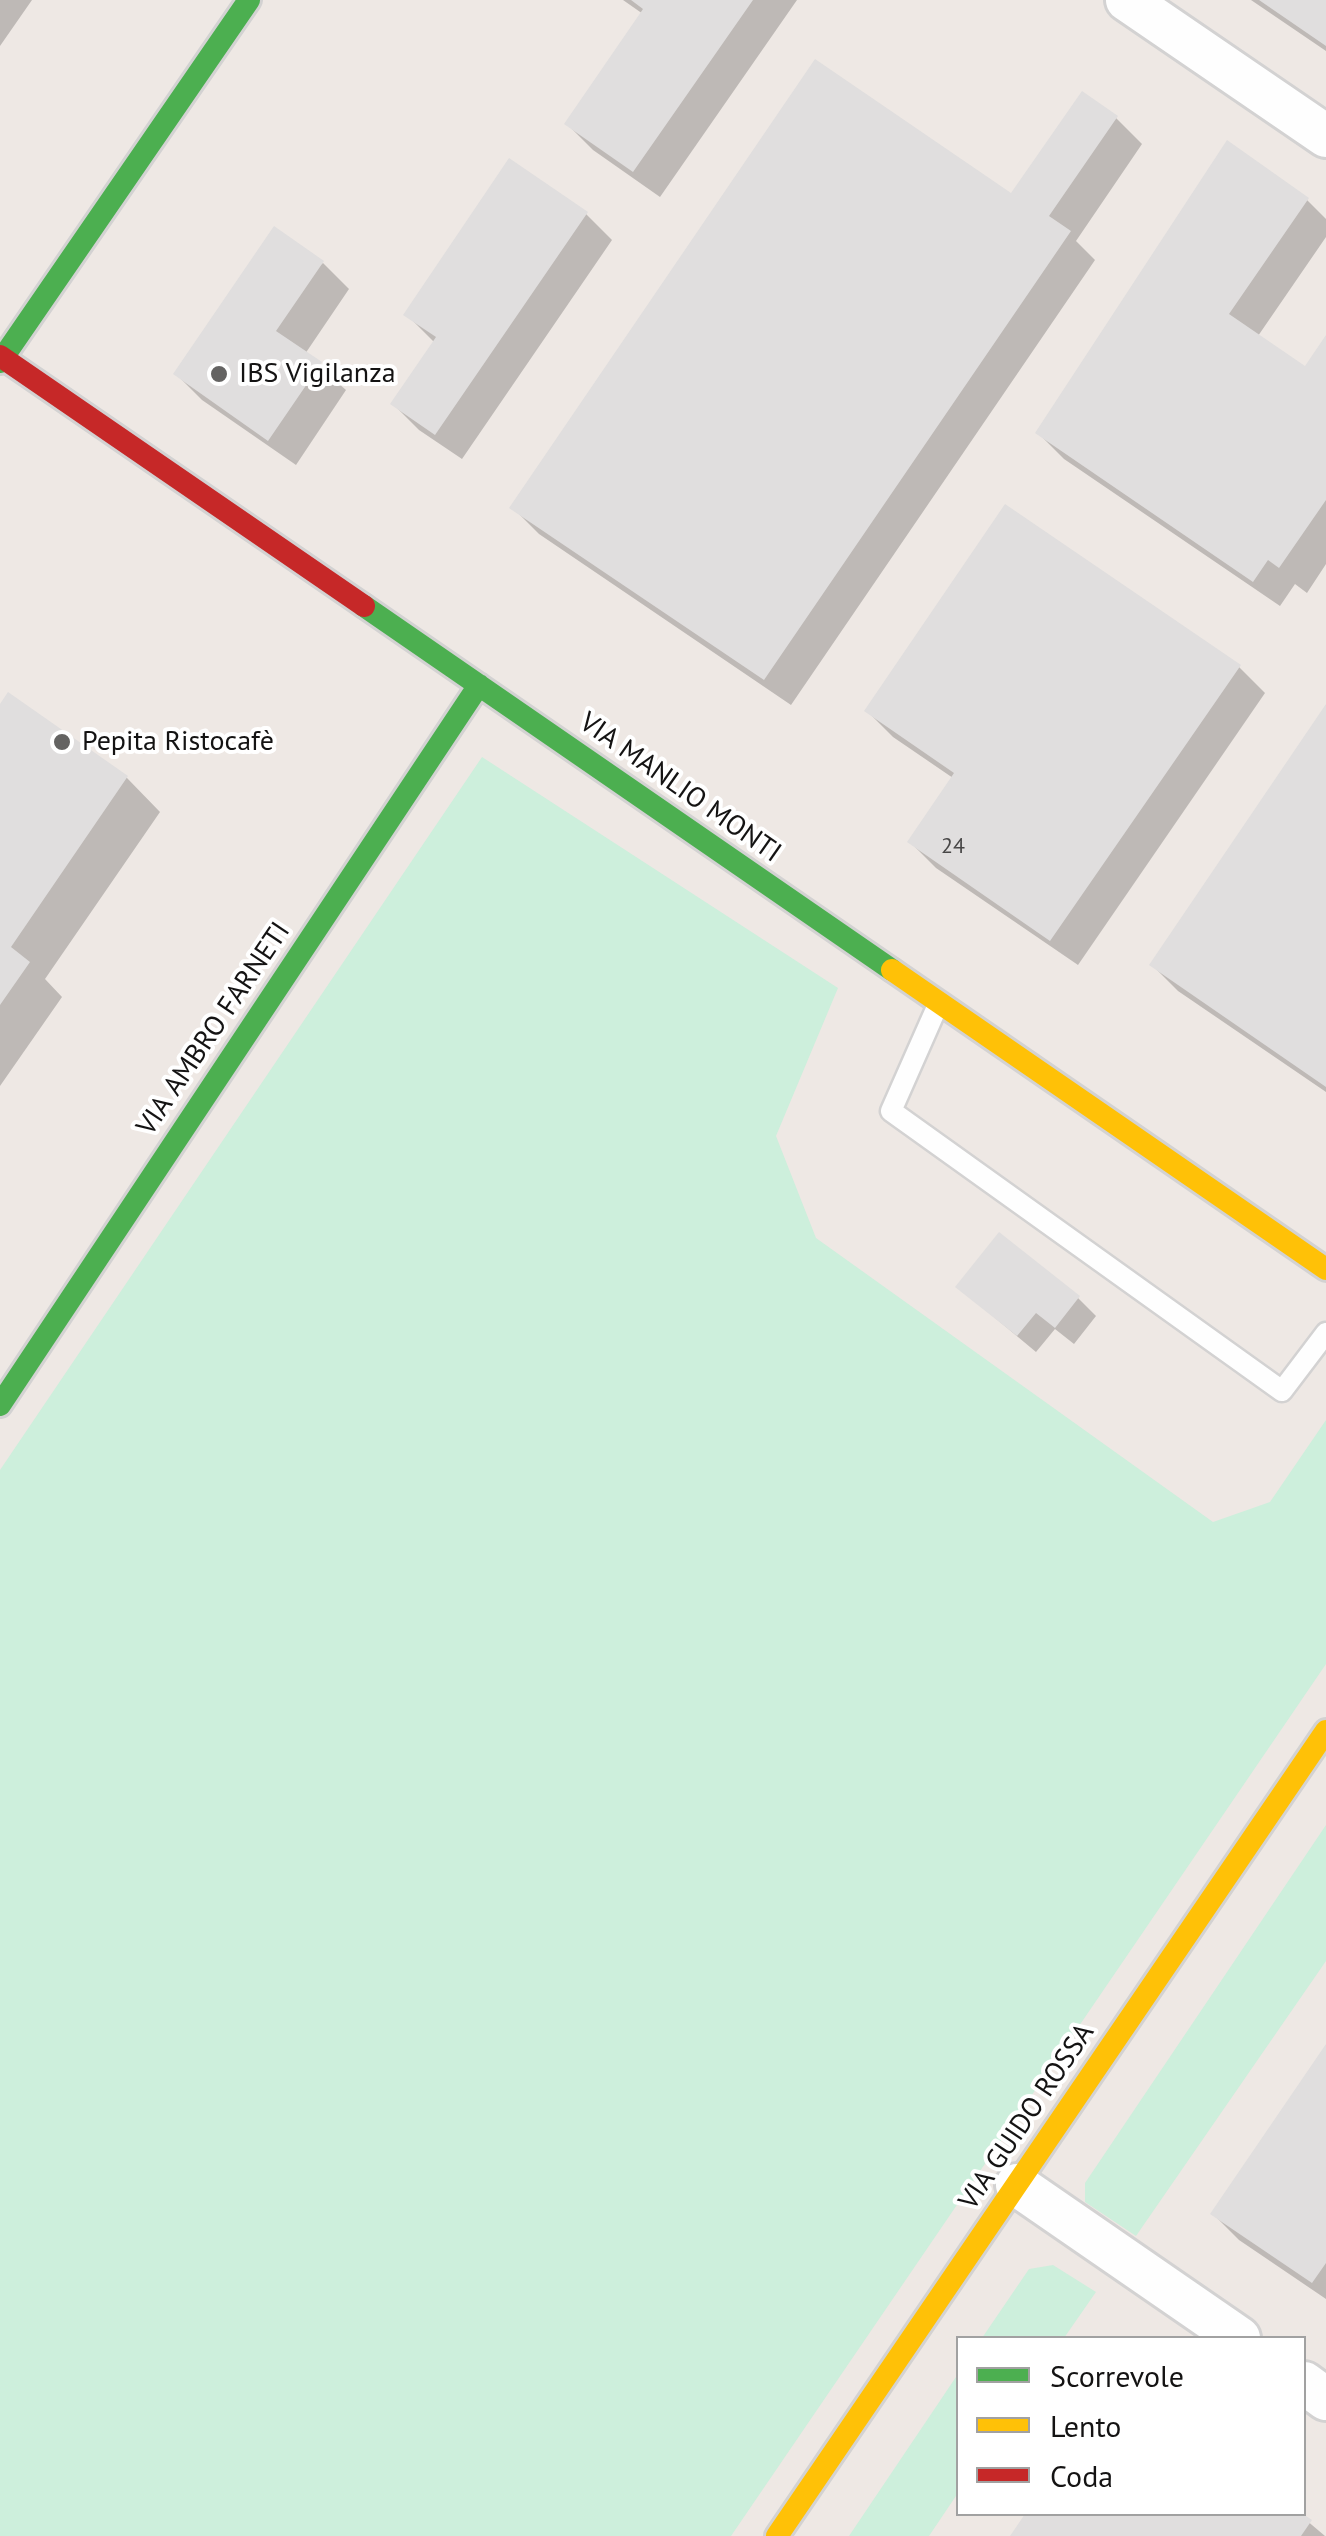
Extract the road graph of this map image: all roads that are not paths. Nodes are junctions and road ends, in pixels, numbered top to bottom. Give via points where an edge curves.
1 (249, 0) edge
2 (1127, 0) edge
3 (1326, 136) edge
4 (1, 358) edge
5 (479, 685) junction
6 (939, 1003) junction
7 (1326, 1269) edge
8 (1326, 1333) edge
9 (0, 1405) edge
10 (1326, 1731) edge
11 (1016, 2185) junction
12 (1236, 2336) edge
13 (777, 2536) edge

1 - 4 street
2 - 3 street
4 - 5 street, VIA MANLIO MONTI
5 - 6 street, VIA MANLIO MONTI
5 - 9 street, VIA AMBRO FARNETI
6 - 7 street, VIA MANLIO MONTI
6 - 8 lane via 891,1111 1282,1391
10 - 11 street, VIA GUIDO ROSSA
11 - 12 street
11 - 13 street, VIA GUIDO ROSSA

